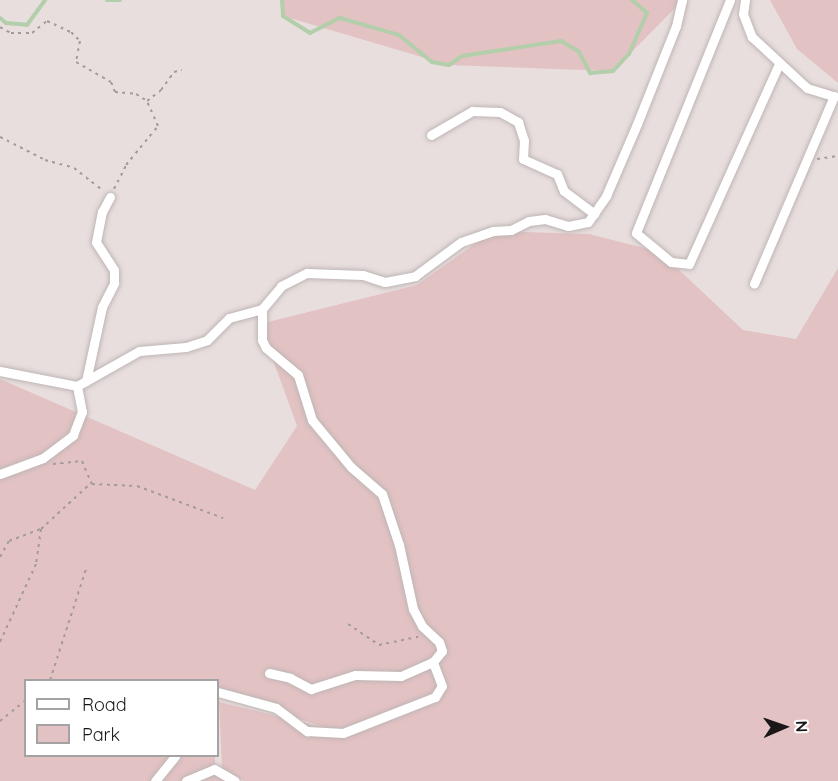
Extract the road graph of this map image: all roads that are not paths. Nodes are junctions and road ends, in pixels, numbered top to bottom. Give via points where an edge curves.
1 (682, 0) edge
2 (730, 0) edge
3 (745, 0) edge
4 (779, 64) junction
5 (431, 135) dead end
6 (110, 197) road end
7 (594, 214) junction
8 (754, 284) dead end
9 (262, 309) junction
10 (0, 371) edge
11 (86, 381) junction
12 (77, 386) junction
13 (0, 474) edge
14 (433, 662) junction
15 (269, 673) dead end
16 (219, 692) edge
17 (174, 757) edge
18 (155, 781) edge
19 (186, 781) edge
20 (235, 781) edge

1 - 7 street via 676,26 637,124 606,196
2 - 4 street via 636,233 671,262 688,264
3 - 4 street via 743,14 752,37
4 - 8 street via 807,88 834,96
5 - 7 street via 472,111 500,112 518,122 524,140 523,159 556,174 564,190
6 - 11 street via 102,212 96,242 114,270 114,283 102,308
7 - 9 street via 580,226 545,219 473,237 426,270 405,278 385,282 363,275 307,273 281,286
9 - 11 street via 229,318 207,340 124,356
9 - 14 street via 262,340 298,375 312,420 351,467 382,494 399,545 412,609 442,651
10 - 12 street
11 - 12 street
12 - 13 street via 82,412 73,435 43,458
14 - 15 street via 401,676 356,675 311,689
14 - 16 street via 441,693 369,726 343,733 307,730 276,708
17 - 18 street
19 - 20 street via 214,769

